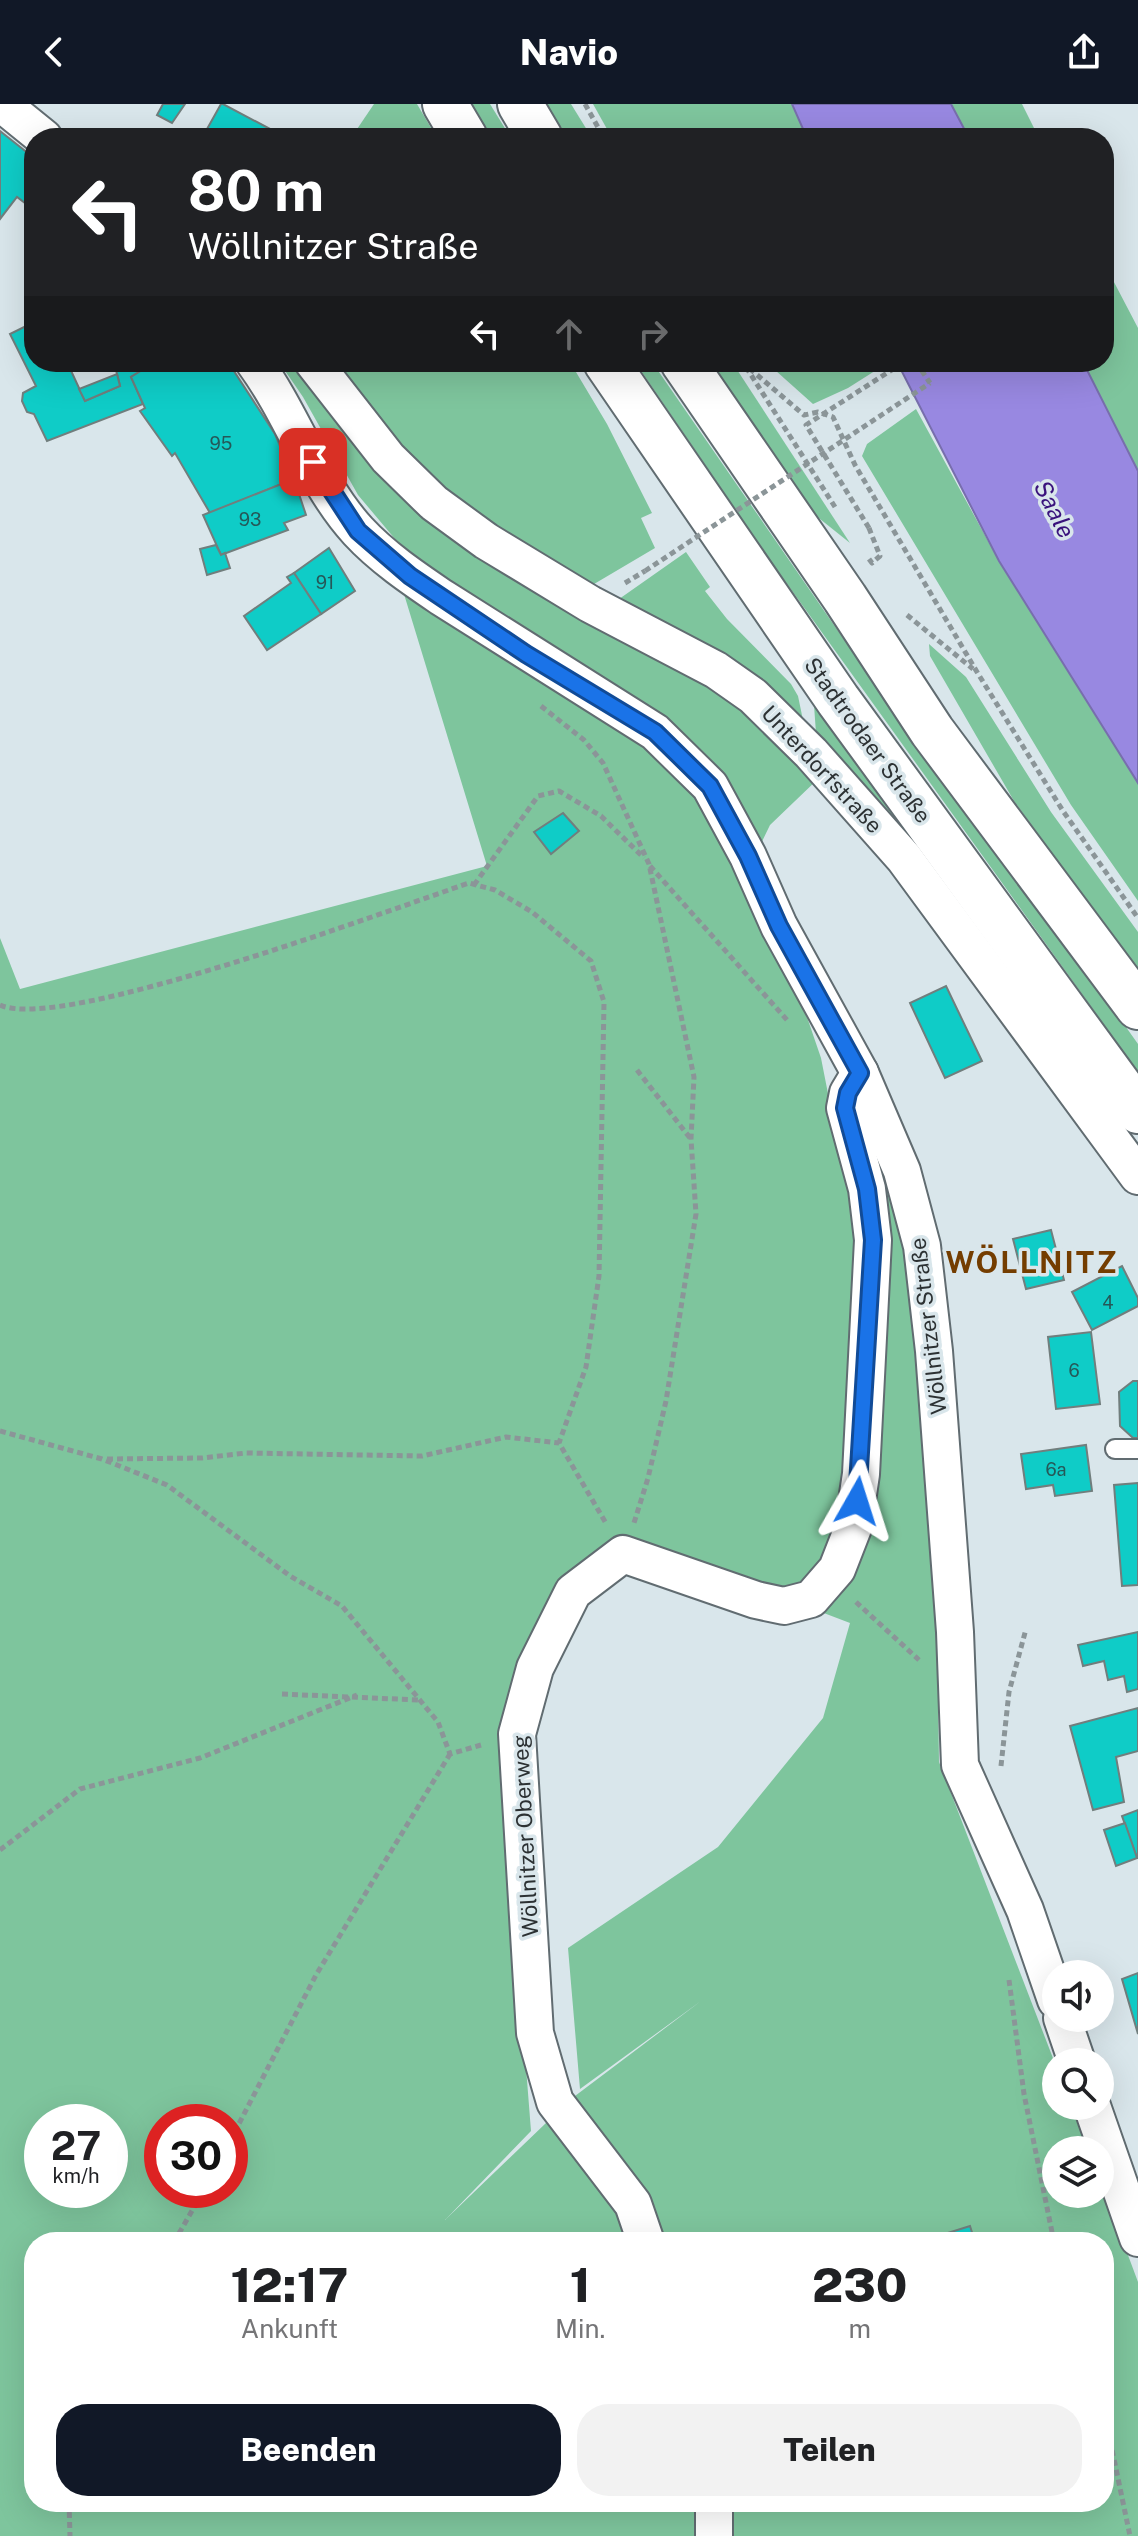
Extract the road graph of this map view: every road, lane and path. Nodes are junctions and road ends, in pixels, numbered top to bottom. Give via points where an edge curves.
1 (2, 104) edge
2 (445, 104) edge
3 (520, 104) edge
4 (585, 104) edge
5 (32, 128) edge
6 (459, 128) edge
7 (534, 128) edge
8 (598, 128) edge
9 (260, 372) edge
10 (321, 372) edge
11 (613, 372) edge
12 (690, 372) edge
13 (749, 372) edge
14 (755, 372) edge
15 (888, 372) edge
16 (923, 372) edge
17 (837, 510) dead end
18 (863, 550) dead end
19 (645, 571) dead end
20 (907, 615) dead end
21 (977, 672) junction
22 (534, 701) dead end
23 (649, 864) junction
24 (474, 885) junction
25 (1138, 918) edge
26 (0, 1005) edge
27 (1138, 1007) edge
28 (795, 1030) dead end
29 (637, 1070) dead end
30 (860, 1073) junction
31 (1138, 1111) edge
32 (691, 1139) junction
33 (1138, 1176) edge
34 (0, 1431) edge
35 (559, 1443) junction
36 (1115, 1449) dead end
37 (1138, 1449) edge
38 (102, 1459) junction
39 (623, 1554) junction
40 (825, 1582) junction
41 (1026, 1629) dead end
42 (928, 1670) dead end
43 (282, 1694) dead end
44 (357, 1695) junction
45 (419, 1700) junction
46 (517, 1734) junction
47 (450, 1754) junction
48 (1001, 1780) dead end
49 (0, 1850) edge
50 (1042, 1960) edge
51 (1012, 1968) dead end
52 (248, 2106) edge
53 (1097, 2120) edge
54 (194, 2208) edge
55 (180, 2232) edge
56 (643, 2232) edge
57 (1052, 2232) edge
58 (1138, 2238) edge
59 (1114, 2459) edge
60 (69, 2512) edge
61 (714, 2512) edge
62 (70, 2536) edge
63 (714, 2536) edge
64 (1130, 2536) edge

1 - 5 street
2 - 6 main road
3 - 7 main road
4 - 8 path
9 - 30 street, Wöllnitzer Straße via 358,531 420,583 655,732 710,786
10 - 33 street, Unterdorfstraße via 388,458 434,503 590,604 716,670 753,696 811,753 904,858
11 - 31 main road, Stadtrodaer Straße via 838,700
12 - 27 main road via 932,731
13 - 17 path
14 - 21 path via 804,415 833,417 855,465
15 - 18 path, bridge via 806,425 869,528 880,556 872,563
16 - 19 path, bridge via 930,383
20 - 21 path
21 - 25 path via 1063,811
22 - 23 path via 584,740 603,763
23 - 24 path via 601,816 559,791 538,796
23 - 28 path
23 - 32 path via 694,1077
24 - 26 path via 191,975 73,1006
24 - 35 path via 495,890 532,912 591,961 604,1002 599,1276 586,1367
29 - 32 path
30 - 40 street via 845,1108 867,1189 873,1240 861,1474 853,1528 837,1569
30 - 50 street, Wöllnitzer Straße via 902,1171 922,1246 954,1617 960,1765
32 - 39 path via 696,1214 666,1401
34 - 38 path
35 - 38 path via 506,1437 422,1456 246,1453
35 - 39 path
36 - 37 lane
38 - 45 path via 167,1485 290,1576 342,1606
39 - 40 street via 784,1606 811,1599
39 - 46 street, Wöllnitzer Oberweg via 573,1592 535,1668
40 - 42 path via 863,1607
41 - 48 path via 1009,1692
43 - 44 path
44 - 45 path
44 - 49 path via 200,1758 80,1789
45 - 47 path via 438,1722
46 - 47 path
46 - 56 street, Wöllnitzer Oberweg via 535,2033 555,2102 633,2204
47 - 52 path via 316,1975
51 - 57 path via 1008,1983 1024,2094
53 - 58 street
54 - 55 path
59 - 64 path
60 - 62 path
61 - 63 street

